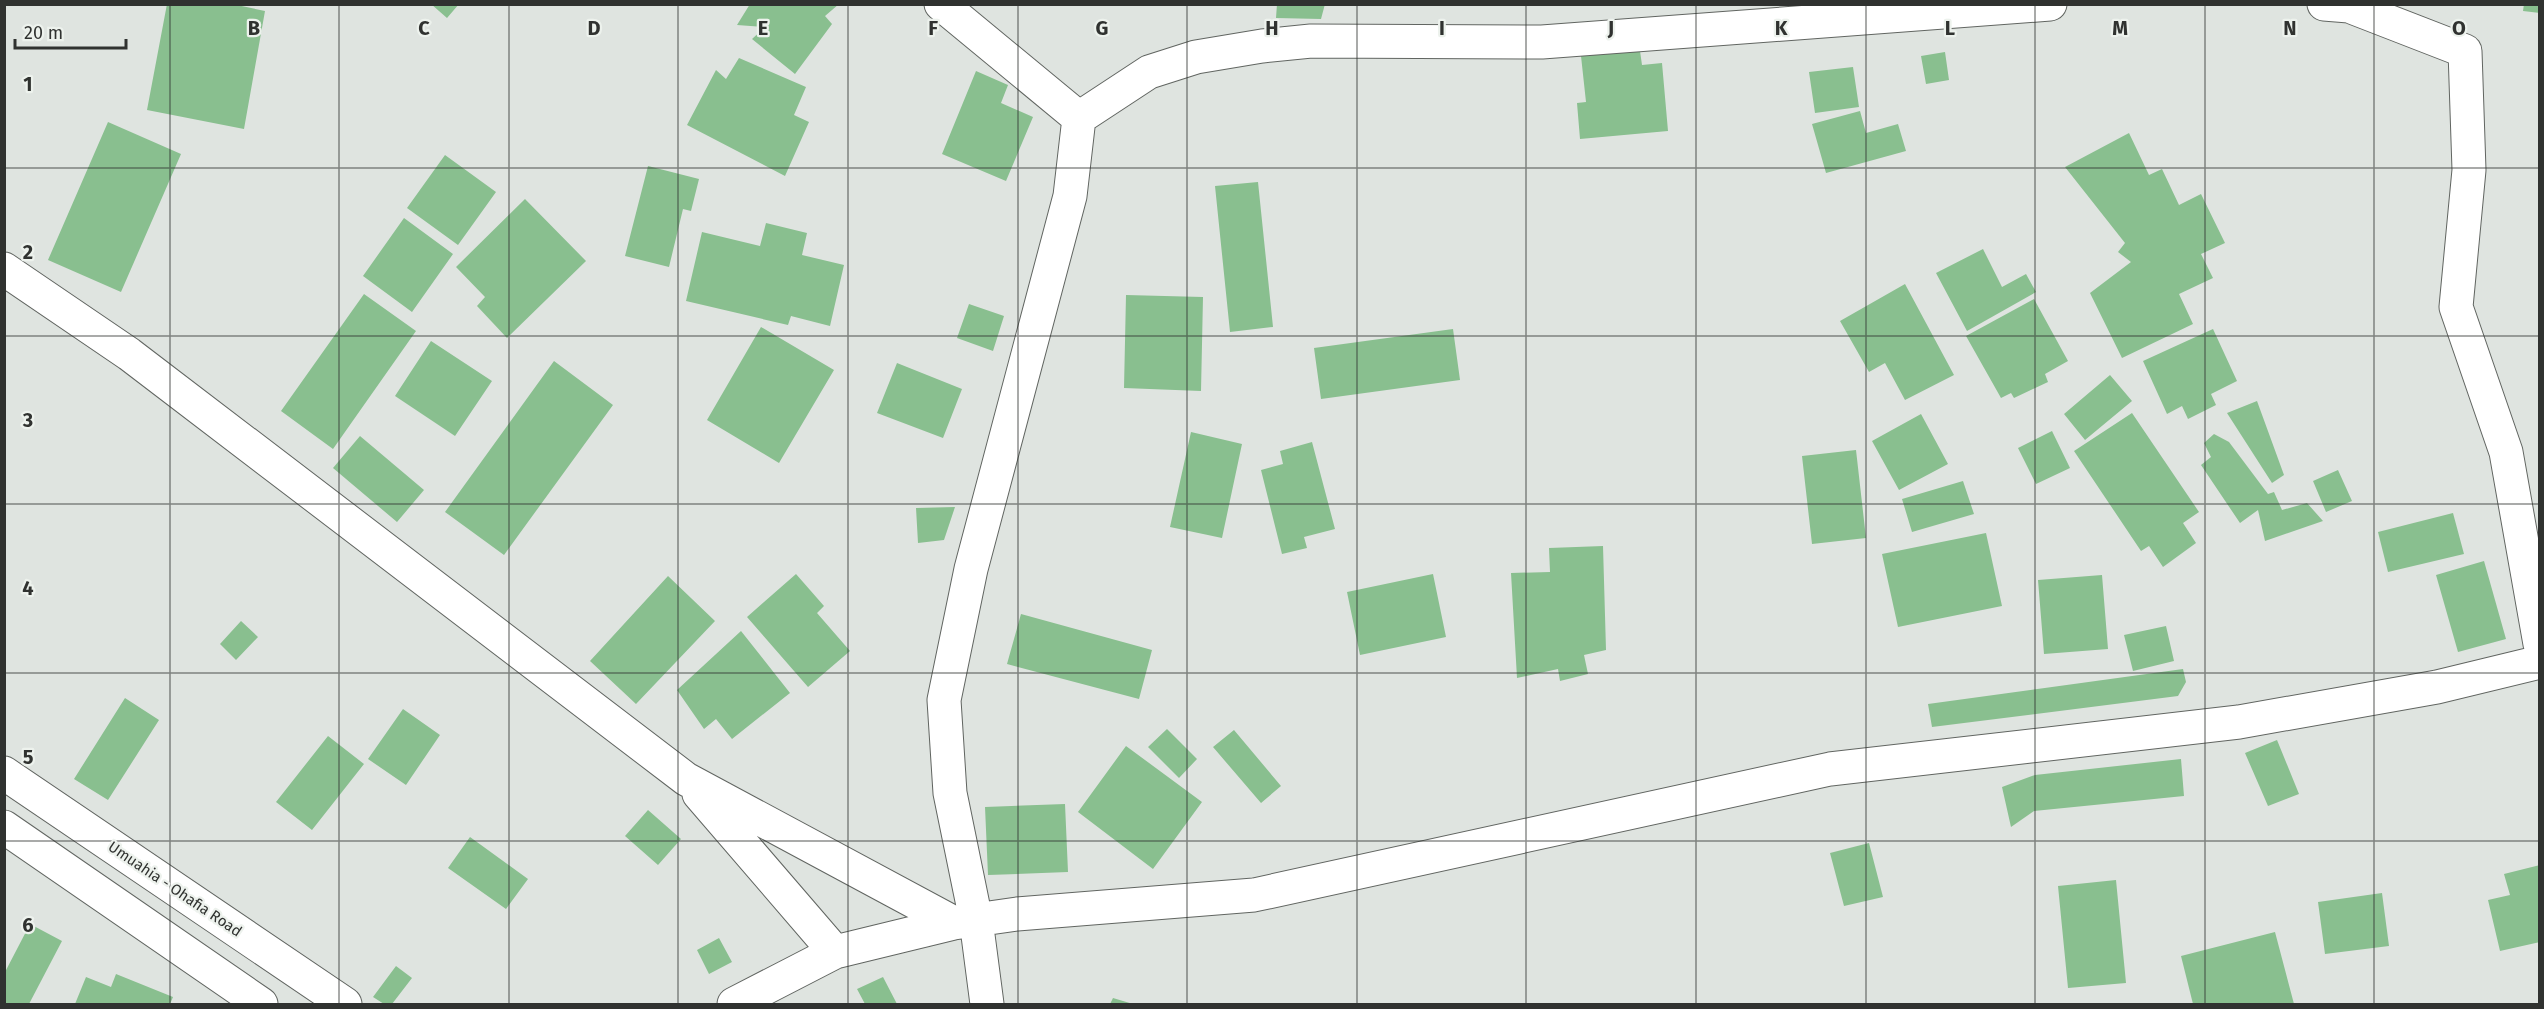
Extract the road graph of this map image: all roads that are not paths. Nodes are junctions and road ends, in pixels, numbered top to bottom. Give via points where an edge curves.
1 (941, 4) edge
2 (2050, 4) edge
3 (2324, 4) edge
4 (1078, 118) junction
5 (4, 269) edge
6 (2540, 644) edge
7 (2540, 662) edge
8 (4, 773) edge
9 (686, 779) junction
10 (4, 827) edge
11 (965, 921) junction
12 (835, 952) junction
13 (261, 1005) edge
14 (345, 1005) edge
15 (734, 1005) edge
16 (987, 1005) edge

1 - 4 street
2 - 4 street via 1542,42 1301,42 1196,57 1149,72
3 - 6 street via 2349,6 2465,51 2469,170 2456,307 2505,452
4 - 11 street via 1070,196 971,569 944,700
5 - 9 street via 129,354
7 - 11 street via 2437,687 2239,722 1830,768 1254,894
8 - 14 street, Umuahia - Ohafia Road
9 - 11 street
9 - 12 street
10 - 13 street
11 - 12 street
11 - 16 street
12 - 15 street

